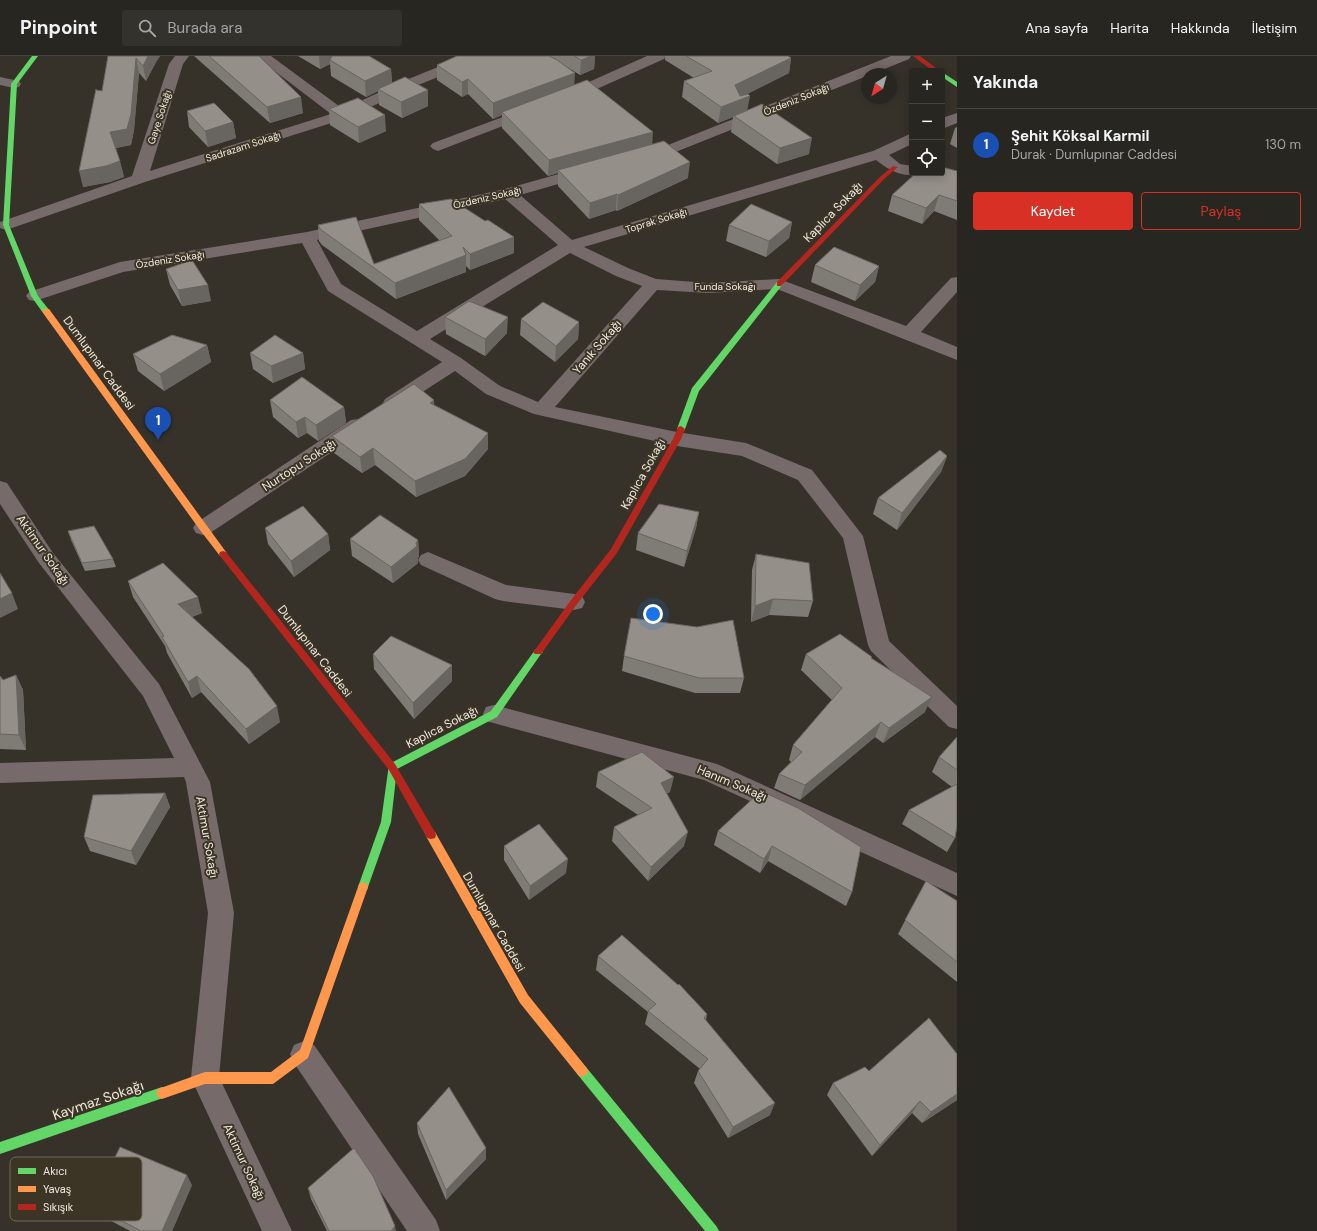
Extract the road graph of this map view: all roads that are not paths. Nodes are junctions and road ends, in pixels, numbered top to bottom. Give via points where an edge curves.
1 (35, 56) edge
2 (182, 56) edge
3 (262, 56) edge
4 (477, 56) edge
5 (659, 56) edge
6 (904, 56) edge
7 (916, 56) edge
8 (933, 68) edge
9 (945, 76) edge
10 (574, 80) edge
11 (7, 82) edge
12 (957, 85) edge
13 (586, 89) junction
14 (599, 98) edge
15 (342, 114) junction
16 (957, 117) edge
17 (945, 123) edge
18 (909, 139) edge
19 (438, 146) dead end
20 (878, 154) junction
21 (628, 160) edge
22 (895, 167) junction
23 (598, 168) edge
24 (909, 170) edge
25 (140, 179) junction
26 (508, 193) junction
27 (6, 225) junction
28 (307, 237) junction
29 (569, 246) junction
30 (957, 282) edge
31 (653, 284) junction
32 (779, 284) junction
33 (35, 296) junction
34 (909, 334) junction
35 (417, 339) junction
36 (957, 354) edge
37 (455, 362) junction
38 (542, 410) junction
39 (676, 439) junction
40 (0, 488) edge
41 (203, 528) junction
42 (428, 560) dead end
43 (574, 602) junction
44 (494, 714) junction
45 (957, 720) edge
46 (190, 767) junction
47 (392, 767) junction
48 (0, 773) edge
49 (957, 885) edge
50 (304, 1054) junction
51 (205, 1078) junction
52 (0, 1148) edge
53 (277, 1231) edge
54 (425, 1231) edge
55 (713, 1231) edge

1 - 11 main road, Dumlupınar Caddesi
2 - 25 street, Gaye Sokağı via 176,64
3 - 15 street
4 - 15 street, Sadrazam Sokağı via 404,79
5 - 13 street
6 - 21 street, Özdeniz Sokağı
7 - 8 main road
9 - 12 main road
10 - 13 street
11 - 27 main road, Dumlupınar Caddesi
13 - 14 street
13 - 19 street
15 - 25 street, Sadrazam Sokağı
16 - 17 street
18 - 20 street, Toprak Sokağı
20 - 22 street
20 - 29 street, Toprak Sokağı
22 - 24 street
22 - 32 main road, Kaplıca Sokağı
23 - 26 street, Özdeniz Sokağı
25 - 27 street, Sadrazam Sokağı
26 - 28 street, Özdeniz Sokağı
26 - 29 street, Funda Sokağı
27 - 33 main road, Dumlupınar Caddesi
28 - 33 street, Özdeniz Sokağı via 120,267
28 - 35 street via 334,287
29 - 31 street, Funda Sokağı
29 - 35 street, Toprak Sokağı
30 - 34 street
31 - 32 street, Funda Sokağı via 708,288
31 - 38 street, Yanık Sokağı
32 - 34 street, Funda Sokağı
32 - 39 main road, Kaplıca Sokağı via 695,390
33 - 41 main road, Dumlupınar Caddesi
34 - 36 street, Funda Sokağı
35 - 37 street
37 - 38 street via 492,390
37 - 41 street, Nurtopu Sokağı
38 - 39 street
39 - 43 main road, Kaplıca Sokağı via 614,551
39 - 45 street via 746,450 805,475 853,536 879,645
40 - 46 street, Aktimur Sokağı via 46,558 151,690
41 - 47 main road, Dumlupınar Caddesi
42 - 43 street via 503,593
43 - 44 main road, Kaplıca Sokağı
44 - 47 main road, Kaplıca Sokağı
44 - 49 street, Hanım Sokağı via 709,770
46 - 48 street
46 - 51 street, Aktimur Sokağı via 198,782 220,913
47 - 50 main road via 386,822
47 - 55 main road, Dumlupınar Caddesi via 524,999
50 - 51 main road, Kaymaz Sokağı via 273,1078
50 - 54 street
51 - 52 main road, Kaymaz Sokağı
51 - 53 street, Aktimur Sokağı

